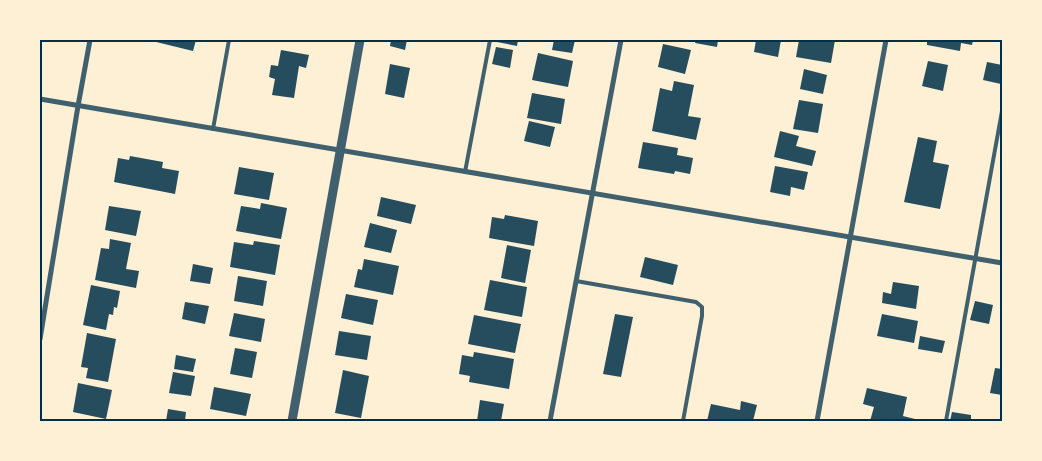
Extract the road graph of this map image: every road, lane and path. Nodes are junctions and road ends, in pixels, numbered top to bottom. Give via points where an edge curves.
1 (90, 40) edge
2 (229, 40) edge
3 (360, 40) edge
4 (490, 40) edge
5 (621, 40) edge
6 (886, 40) edge
7 (40, 99) edge
8 (78, 106) junction
9 (1002, 111) edge
10 (213, 129) junction
11 (340, 150) junction
12 (465, 172) junction
13 (592, 193) junction
14 (850, 238) junction
15 (975, 259) junction
16 (1002, 263) edge
17 (576, 282) junction
18 (40, 340) edge
19 (292, 421) edge
20 (550, 421) edge
21 (683, 421) edge
22 (817, 421) edge
23 (946, 421) edge

1 - 8 street
2 - 10 lane
3 - 11 street
4 - 12 lane
5 - 13 street
6 - 14 street
7 - 8 street
8 - 10 street
8 - 18 street
9 - 15 lane
10 - 11 street
11 - 12 street
11 - 19 street
12 - 13 street
13 - 14 street
13 - 17 street
14 - 15 street
14 - 22 street
15 - 16 street
15 - 23 lane
17 - 20 street
17 - 21 lane via 696,302 702,307

